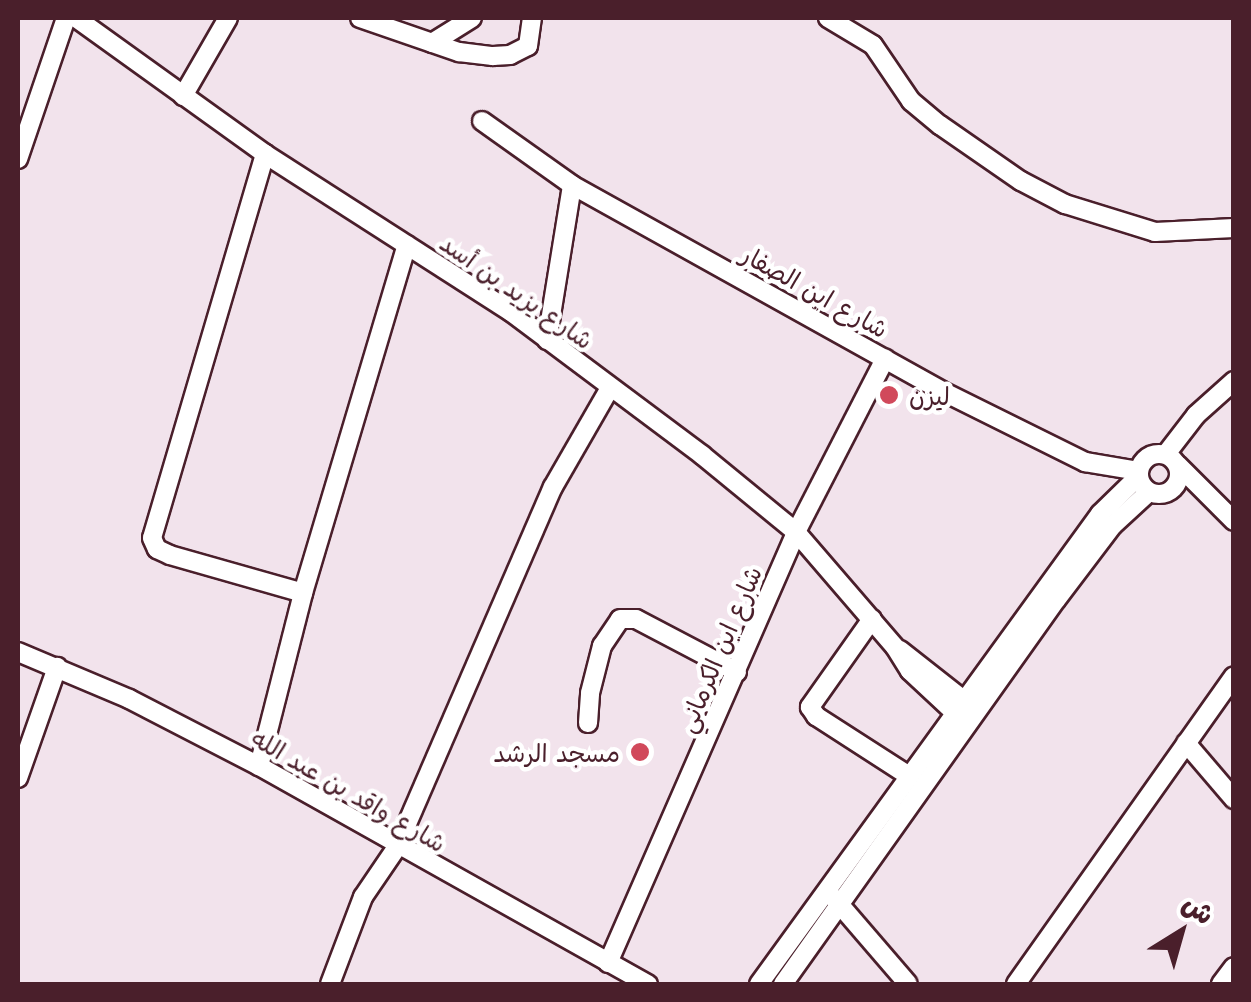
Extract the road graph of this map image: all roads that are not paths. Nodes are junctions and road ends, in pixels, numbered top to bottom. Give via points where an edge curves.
1 (66, 18) edge
2 (76, 18) edge
3 (228, 18) edge
4 (360, 18) edge
5 (472, 18) edge
6 (532, 18) edge
7 (828, 18) edge
8 (432, 43) junction
9 (184, 96) junction
10 (482, 121) dead end
11 (265, 154) junction
12 (18, 159) edge
13 (572, 185) junction
14 (1234, 228) edge
15 (407, 245) junction
16 (548, 340) junction
17 (885, 359) junction
18 (1234, 381) edge
19 (610, 388) junction
20 (1171, 459) junction
21 (1142, 479) junction
22 (1175, 488) junction
23 (1214, 506) junction
24 (1234, 521) edge
25 (796, 532) junction
26 (304, 593) junction
27 (872, 619) junction
28 (18, 652) edge
29 (58, 667) junction
30 (737, 672) junction
31 (1234, 676) edge
32 (965, 712) junction
33 (588, 723) dead end
34 (1186, 742) junction
35 (259, 766) junction
36 (909, 776) junction
37 (18, 778) edge
38 (1234, 800) edge
39 (397, 847) junction
40 (834, 898) junction
41 (608, 963) junction
42 (1234, 968) edge
43 (638, 982) edge
44 (330, 984) edge
45 (759, 984) edge
46 (783, 984) edge
47 (908, 984) edge
48 (1016, 984) edge
49 (1221, 984) edge

1 - 12 street
2 - 9 street, شارع يزيد بن أسد
3 - 9 street
4 - 8 street
5 - 8 street
6 - 8 street via 528,46 510,56
7 - 14 street via 874,45 911,101 1021,181 1066,204 1155,232
9 - 11 street, شارع يزيد بن أسد
10 - 13 street, شارع ابن الصفار
11 - 15 street, شارع يزيد بن أسد
11 - 26 street via 152,538 170,556
13 - 16 street
13 - 17 street, شارع ابن الصفار
15 - 16 street, شارع يزيد بن أسد
15 - 26 street
16 - 19 street, شارع يزيد بن أسد
17 - 21 street, شارع ابن الصفار via 1086,462
17 - 25 street, شارع ابن الكرماني
18 - 20 street via 1196,415
19 - 25 street, شارع يزيد بن أسد
19 - 39 street via 553,487
20 - 21 street via 1148,456
20 - 22 street via 1179,480
20 - 23 street
21 - 22 street via 1163,494
21 - 32 street via 1100,514
22 - 23 street
23 - 24 street
25 - 27 street, شارع يزيد بن أسد
25 - 30 street, شارع ابن الكرماني
26 - 35 street
27 - 32 street, شارع يزيد بن أسد
27 - 36 street via 810,707
28 - 29 street, شارع واقد بن عبد الله
29 - 35 street, شارع واقد بن عبد الله
29 - 37 street
30 - 33 street via 636,619 620,619 602,646
30 - 41 street, شارع ابن الكرماني
31 - 34 street
32 - 36 street
32 - 40 street
34 - 38 street
34 - 48 street
35 - 39 street, شارع واقد بن عبد الله
36 - 40 street
39 - 41 street, شارع واقد بن عبد الله
39 - 44 street via 364,897
40 - 45 street
40 - 46 street
40 - 47 street
41 - 43 street, شارع واقد بن عبد الله
42 - 49 street

